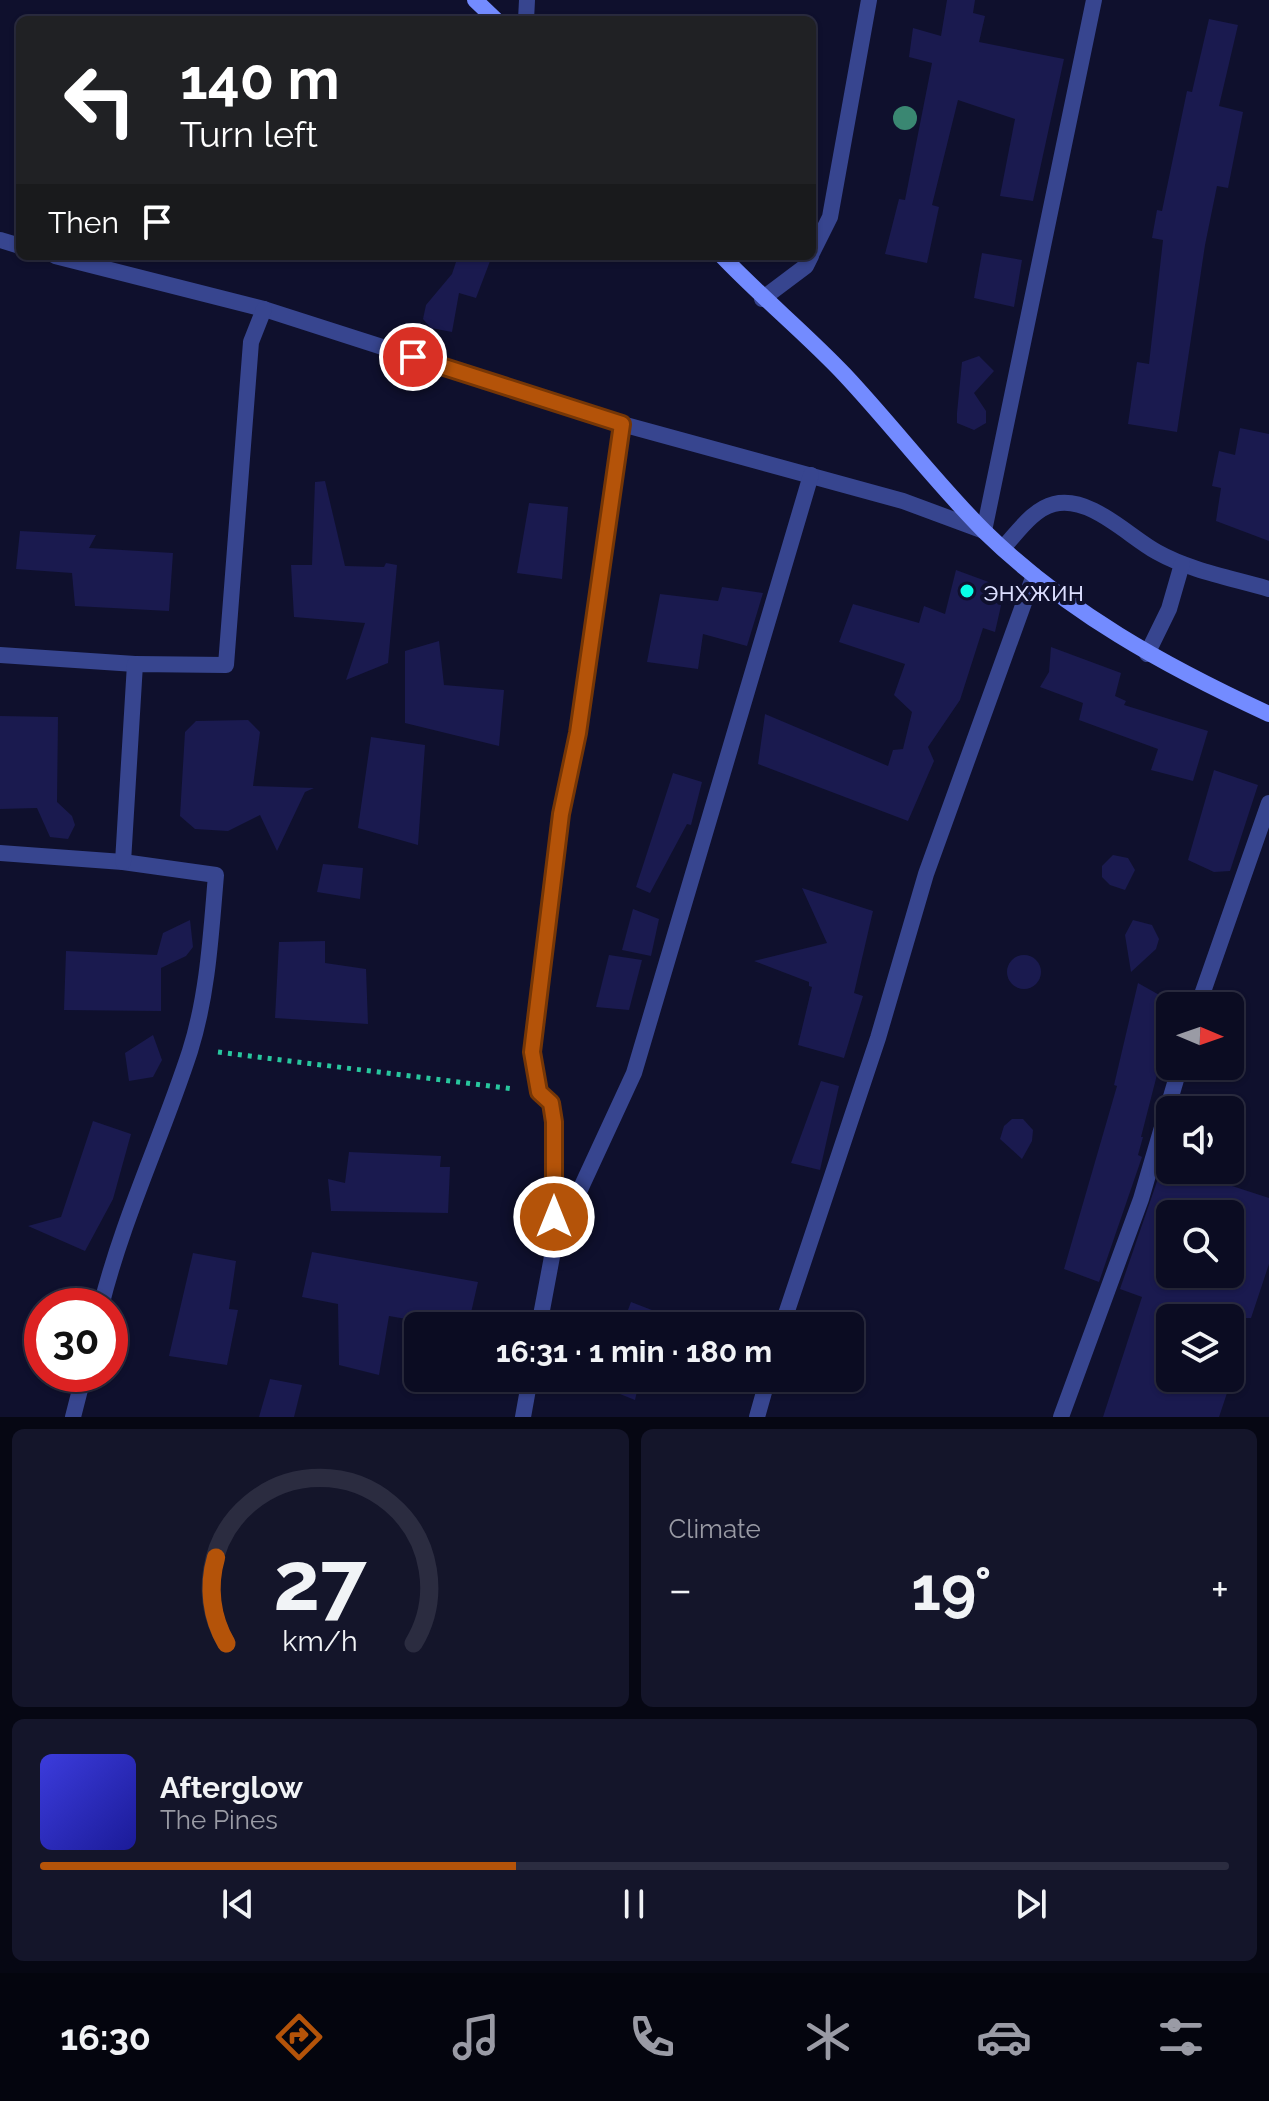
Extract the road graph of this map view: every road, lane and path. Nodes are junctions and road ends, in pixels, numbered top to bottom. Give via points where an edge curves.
1 (475, 0) edge
2 (869, 0) edge
3 (1094, 0) edge
4 (492, 16) edge
5 (816, 245) edge
6 (71, 260) edge
7 (726, 260) edge
8 (809, 260) edge
9 (762, 299) junction
10 (264, 309) junction
11 (622, 424) junction
12 (811, 475) junction
13 (984, 531) junction
14 (1003, 548) junction
15 (1182, 564) junction
16 (1034, 575) junction
17 (1269, 589) edge
18 (1147, 654) junction
19 (0, 655) edge
20 (135, 664) junction
21 (1269, 714) edge
22 (1269, 803) edge
23 (0, 853) edge
24 (123, 862) junction
25 (1203, 992) edge
26 (191, 1048) junction
27 (1176, 1080) edge
28 (539, 1092) junction
29 (554, 1246) junction
30 (105, 1288) edge
31 (542, 1312) edge
32 (787, 1312) edge
33 (79, 1392) edge
34 (527, 1392) edge
35 (764, 1392) edge
36 (73, 1417) edge
37 (523, 1417) edge
38 (757, 1417) edge
39 (1061, 1417) edge

1 - 4 main road
2 - 5 street via 830,217
3 - 13 street
6 - 10 street
7 - 9 main road
8 - 9 street
9 - 13 main road via 842,372
10 - 11 street
10 - 20 street via 251,342 226,665
11 - 12 street
11 - 28 street via 552,886 532,1052
12 - 13 street
12 - 29 street via 634,1073
13 - 14 main road
14 - 15 street via 1032,516 1057,503 1091,509
14 - 16 main road
15 - 17 street
15 - 18 street via 1169,609
16 - 18 main road
16 - 32 street via 926,874
18 - 21 main road
19 - 20 street
20 - 24 street
22 - 25 street
23 - 24 street
24 - 26 street via 216,875 208,965
26 - 28 path
26 - 30 street
27 - 39 street via 1141,1199
28 - 29 street via 551,1103 554,1122
29 - 31 street
33 - 36 street
34 - 37 street
35 - 38 street

